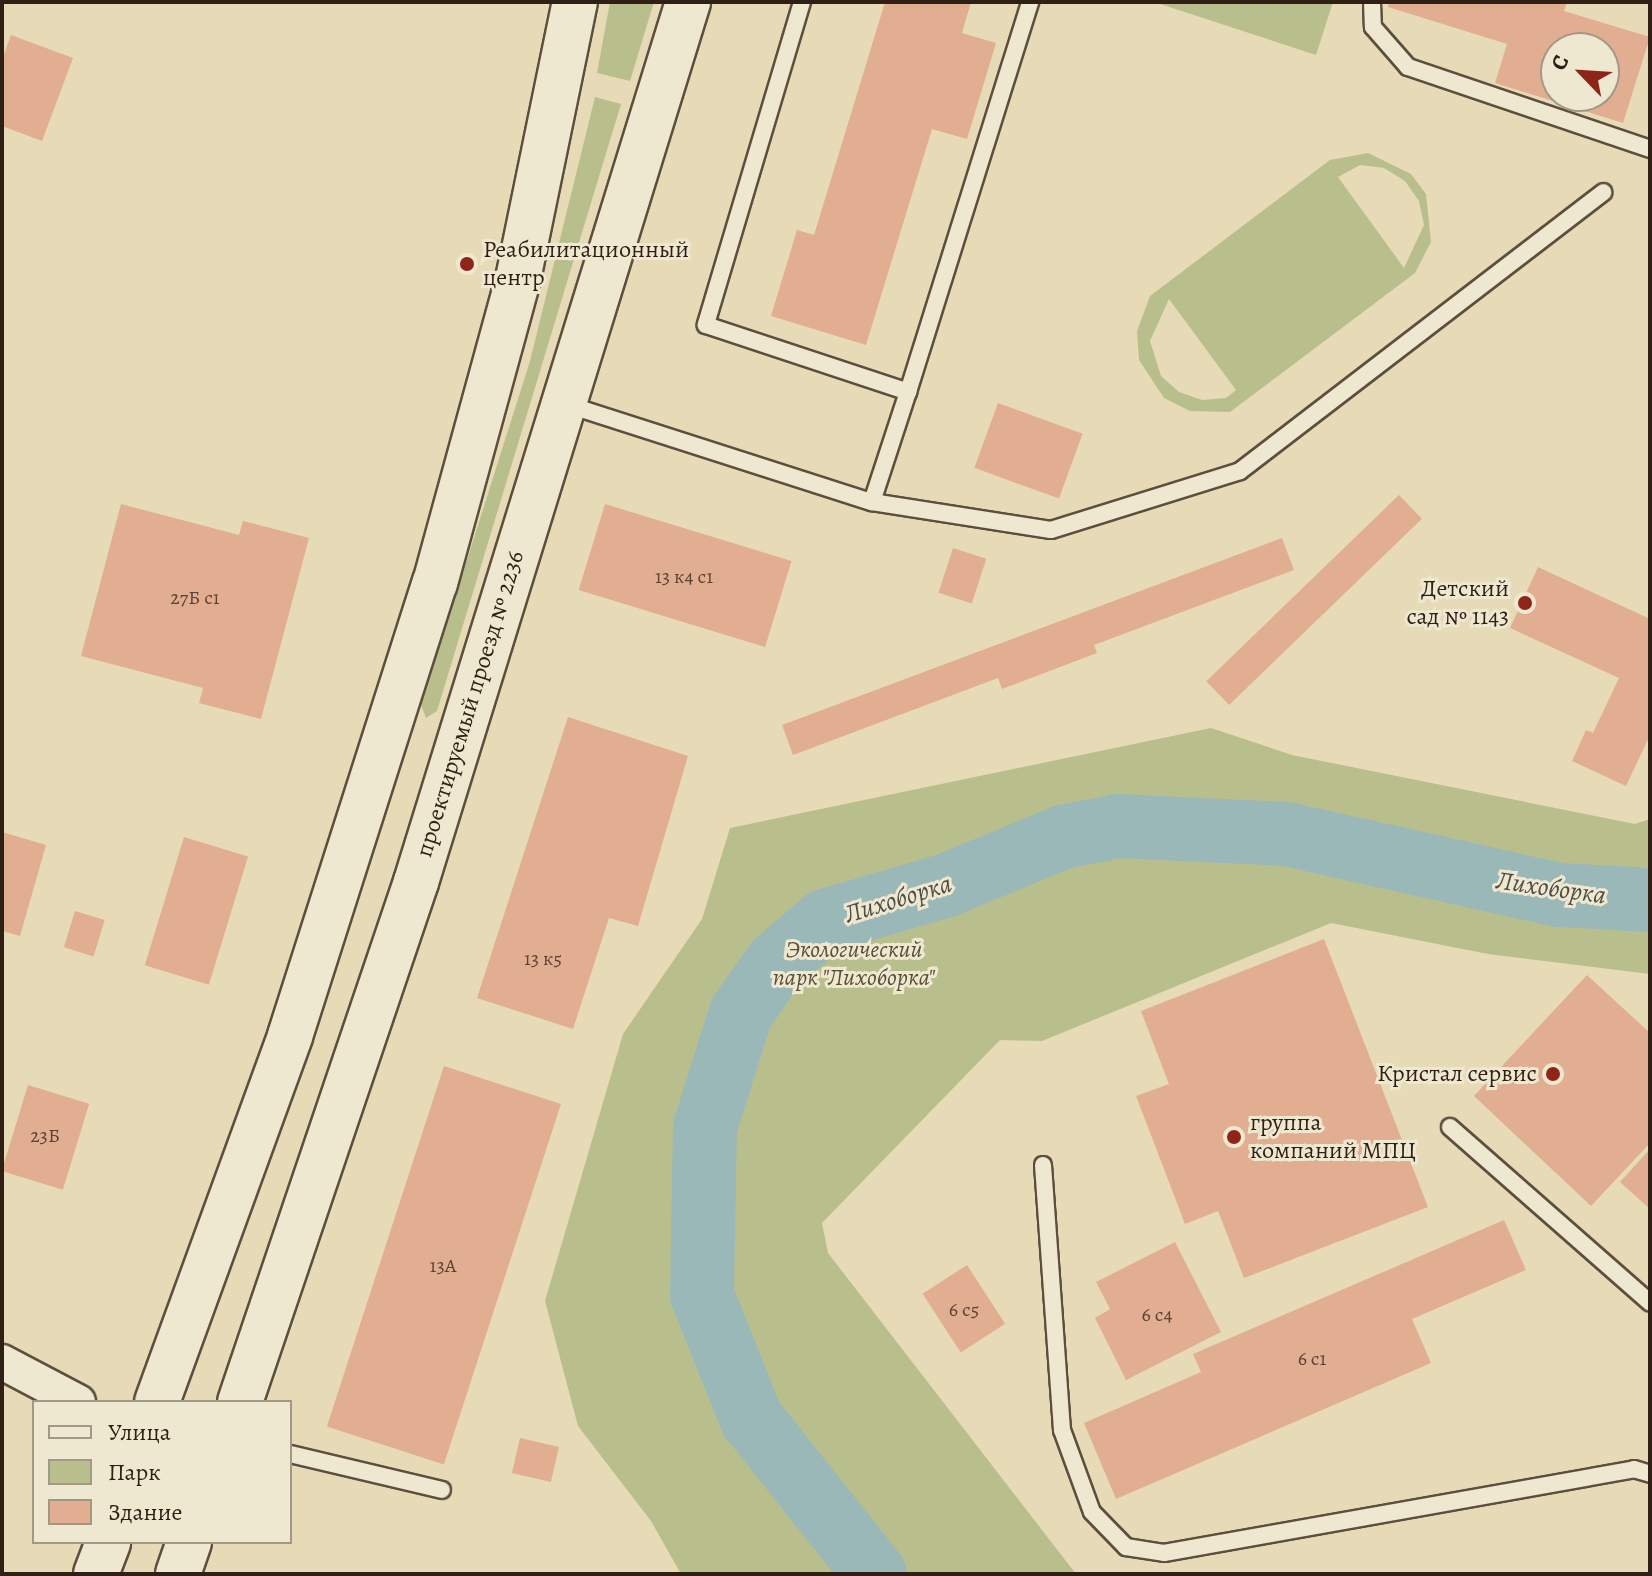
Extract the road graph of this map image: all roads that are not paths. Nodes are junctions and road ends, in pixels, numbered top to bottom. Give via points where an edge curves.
1 (575, 2) edge
2 (688, 2) edge
3 (802, 2) edge
4 (1030, 2) edge
5 (1372, 2) edge
6 (1650, 149) edge
7 (1603, 192) dead end
8 (908, 392) junction
9 (561, 403) junction
10 (872, 502) junction
11 (1450, 1127) dead end
12 (1043, 1165) dead end
13 (1650, 1303) edge
14 (2, 1362) edge
15 (74, 1400) edge
16 (158, 1400) edge
17 (241, 1400) edge
18 (292, 1454) edge
19 (1650, 1474) edge
20 (442, 1490) dead end
21 (107, 1544) edge
22 (188, 1544) edge
23 (96, 1574) edge
24 (178, 1574) edge

1 - 16 main road via 518,279 435,583 290,1036
2 - 9 main road, проектируемый проезд № 2236
3 - 8 lane via 706,325
4 - 8 lane
5 - 6 lane via 1373,27 1408,67
7 - 10 lane via 1240,471 1051,530
8 - 10 lane
9 - 10 lane
9 - 17 main road, проектируемый проезд № 2236 via 416,882
11 - 13 lane
12 - 19 lane via 1062,1430 1092,1512 1126,1547 1164,1553 1634,1469
14 - 15 street
18 - 20 lane
21 - 23 main road
22 - 24 main road

